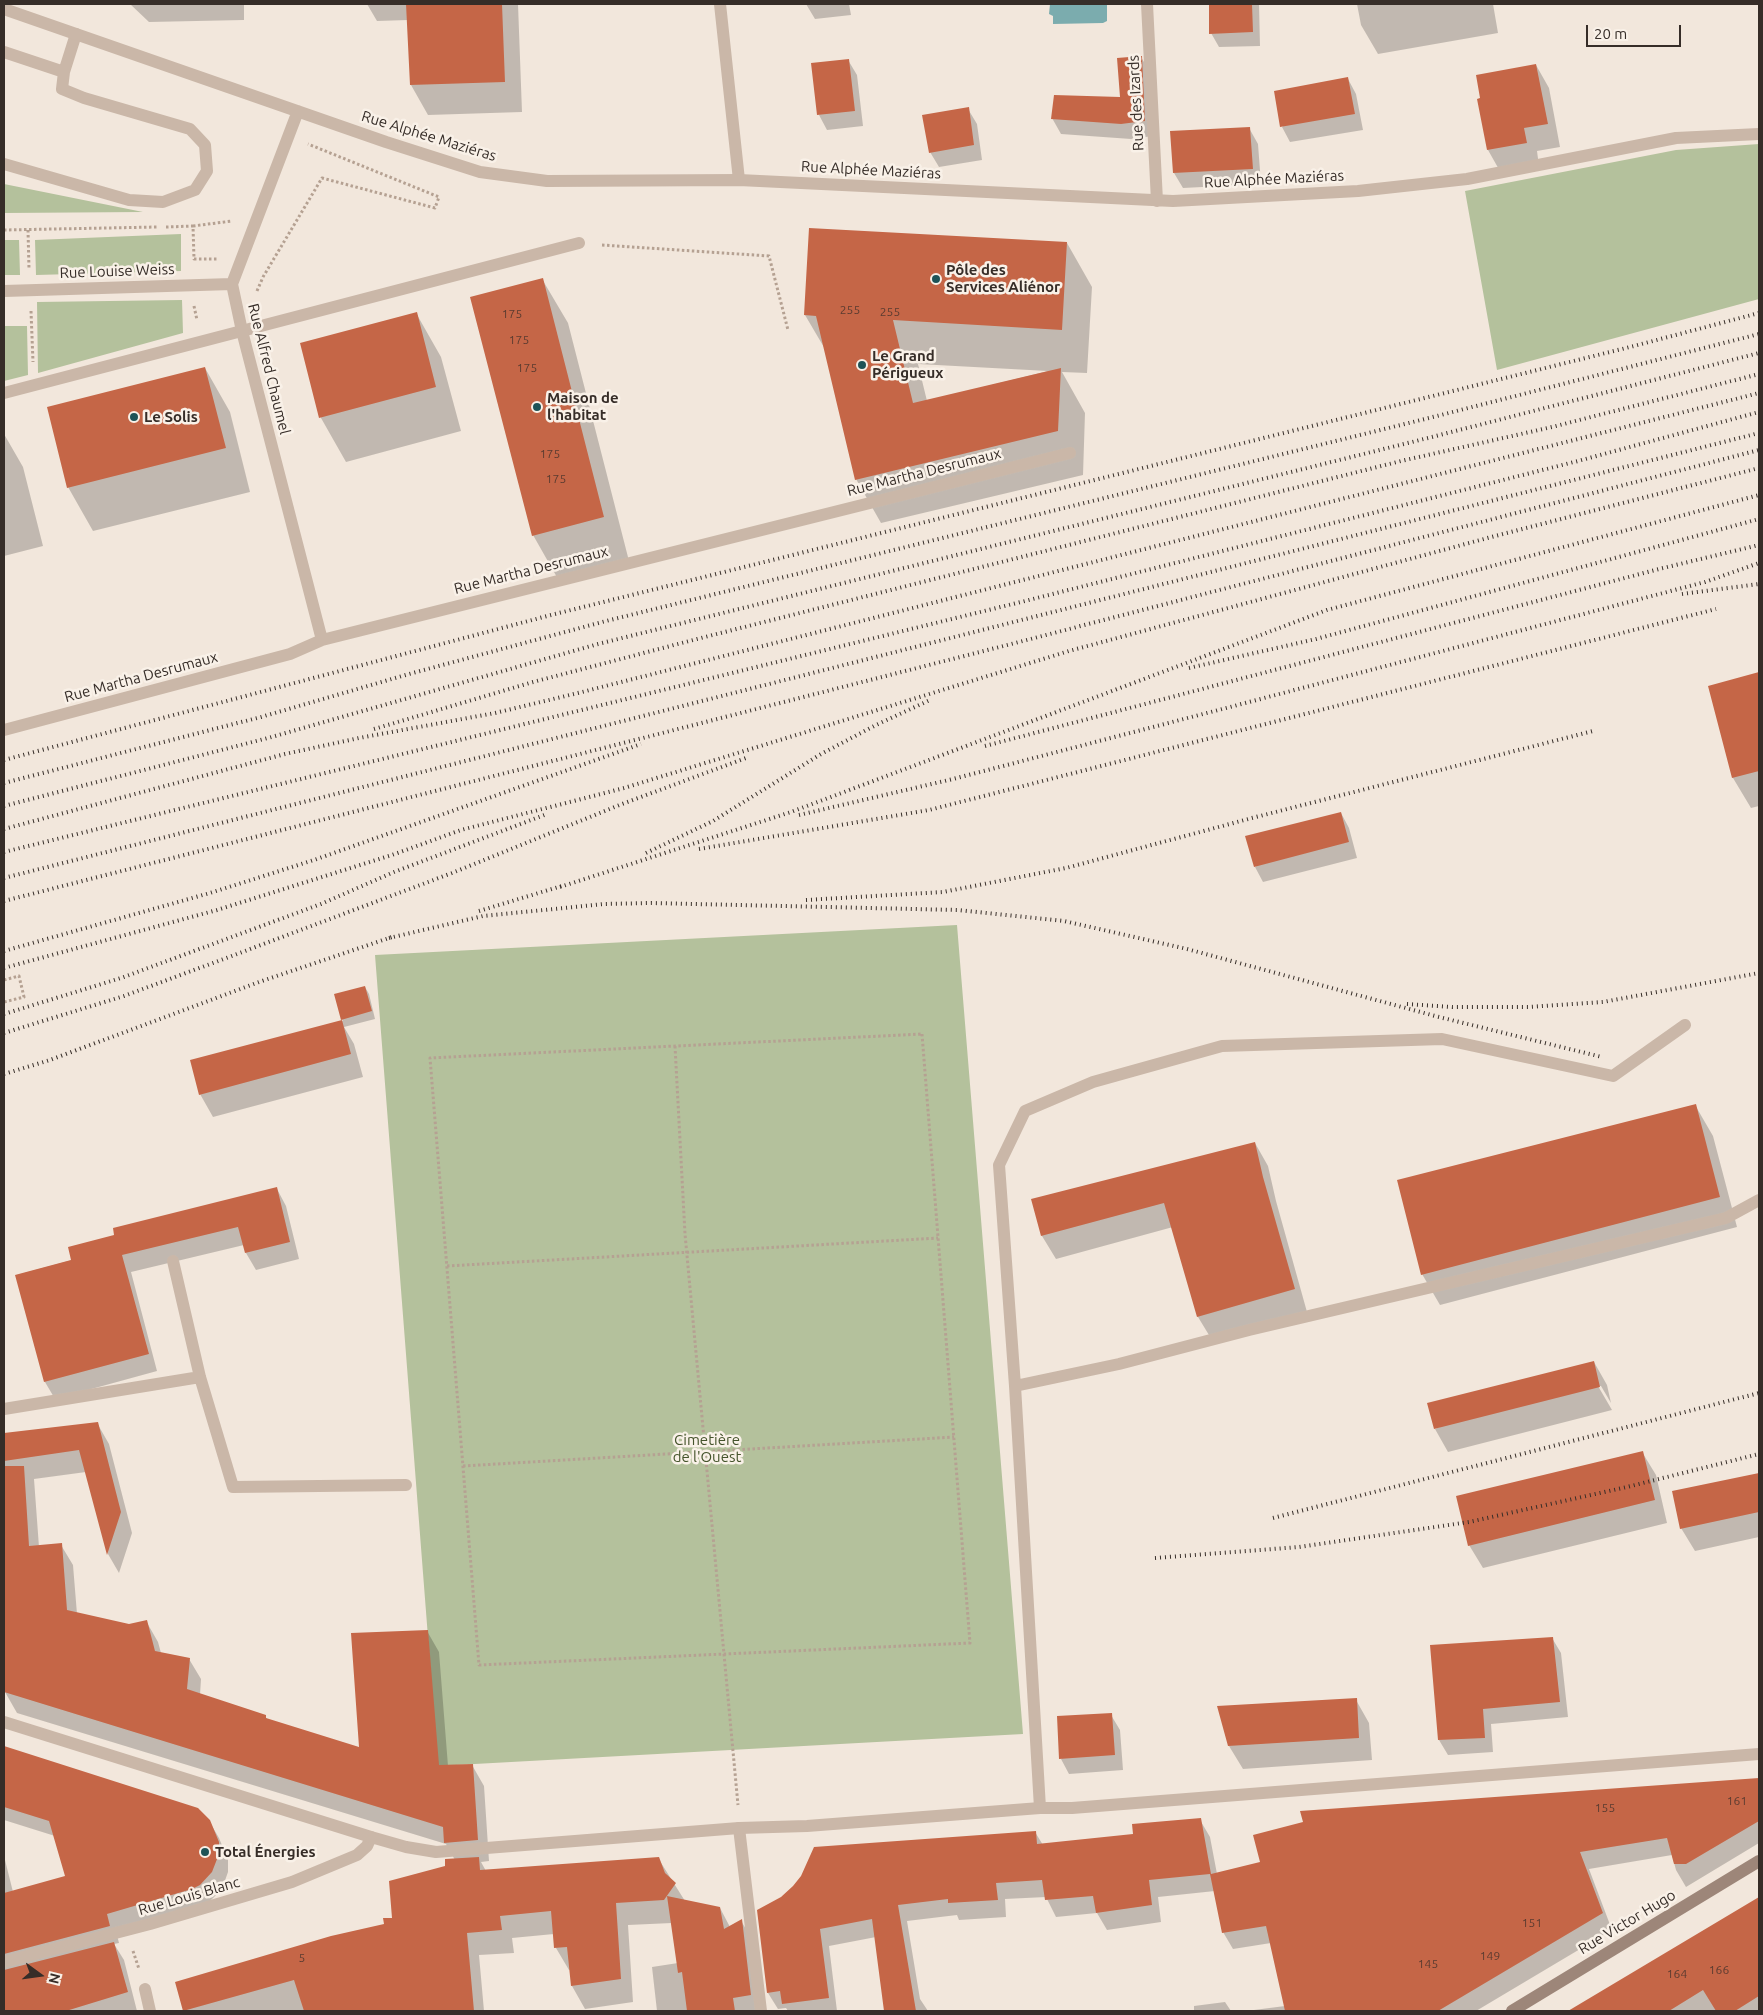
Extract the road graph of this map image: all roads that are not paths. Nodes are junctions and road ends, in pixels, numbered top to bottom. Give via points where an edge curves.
1 (720, 4) edge
2 (1147, 4) edge
3 (9, 8) edge
4 (76, 34) junction
5 (4, 52) edge
6 (64, 72) junction
7 (298, 111) junction
8 (1759, 134) edge
9 (4, 164) edge
10 (739, 180) junction
11 (1157, 200) junction
12 (579, 243) road end
13 (232, 284) junction
14 (4, 290) edge
15 (242, 332) junction
16 (4, 393) edge
17 (1070, 452) dead end
18 (322, 640) junction
19 (4, 730) edge
20 (1685, 1025) dead end
21 (1759, 1200) edge
22 (173, 1261) dead end
23 (200, 1378) junction
24 (1015, 1386) junction
25 (4, 1409) edge
26 (406, 1485) dead end
27 (4, 1722) edge
28 (1759, 1754) edge
29 (1040, 1808) junction
30 (739, 1828) junction
31 (371, 1837) junction
32 (1759, 1861) edge
33 (4, 1962) edge
34 (145, 1989) dead end
35 (150, 2011) edge
36 (761, 2011) edge
37 (1512, 2011) edge

1 - 10 street
2 - 11 street, Rue des Izards
3 - 4 street, Rue Alphée Maziéras
4 - 6 street
4 - 7 street, Rue Alphée Maziéras
5 - 6 street
6 - 9 street via 62,89 190,129 205,146 207,170 194,190 163,202 129,200
7 - 10 street, Rue Alphée Maziéras via 480,172 547,181
7 - 13 street
8 - 11 street, Rue Alphée Maziéras via 1676,138 1467,180 1358,191
10 - 11 street, Rue Alphée Maziéras
12 - 15 street
13 - 14 street, Rue Louise Weiss
13 - 15 street, Rue Alfred Chaumel
15 - 16 street
15 - 18 street, Rue Alfred Chaumel
17 - 18 street, Rue Martha Desrumaux
18 - 19 street, Rue Martha Desrumaux via 290,654
20 - 24 street via 1613,1076 1442,1039 1222,1046 1094,1082 1025,1111 999,1165
21 - 24 street via 1726,1218 1119,1364
22 - 23 street
23 - 25 street
23 - 26 street via 233,1487
24 - 29 street
27 - 31 street
28 - 29 street
29 - 30 street
30 - 31 street via 436,1852
30 - 36 street
31 - 33 street, Rue Louis Blanc via 357,1855 292,1882
32 - 37 main road, Rue Victor Hugo
34 - 35 street

